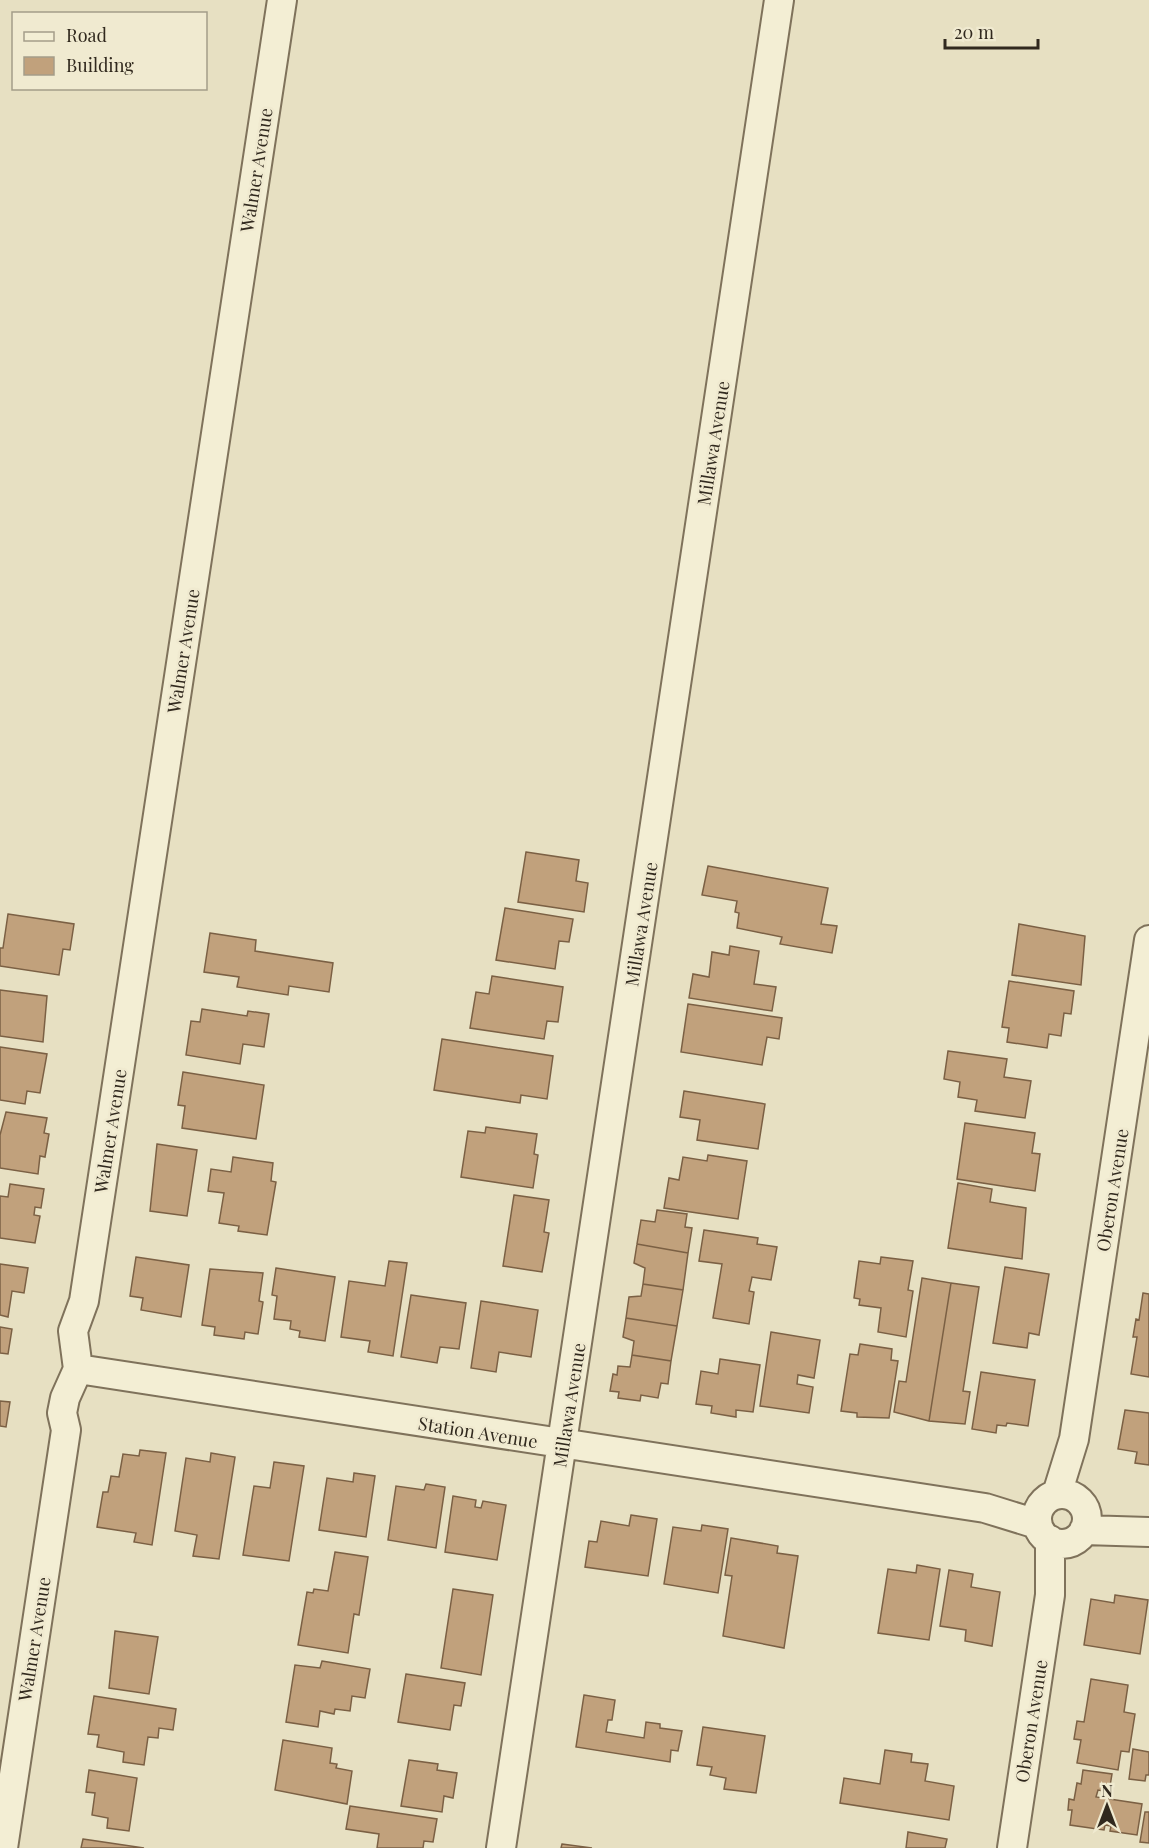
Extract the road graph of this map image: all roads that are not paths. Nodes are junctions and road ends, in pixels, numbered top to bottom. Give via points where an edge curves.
1 (282, 0) edge
2 (779, 0) edge
3 (1149, 940) edge
4 (87, 1371) junction
5 (563, 1445) junction
6 (1062, 1518) junction
7 (1146, 1532) edge
8 (3, 1848) edge
9 (501, 1848) edge
10 (1012, 1848) edge

1 - 4 street, Walmer Avenue via 84,1301 73,1331
2 - 5 street, Millawa Avenue
3 - 6 street, Oberon Avenue
4 - 5 street, Station Avenue
4 - 8 street, Walmer Avenue via 65,1398 62,1413 66,1430
5 - 6 street, Station Avenue
5 - 9 street, Millawa Avenue
6 - 7 street, Station Avenue
6 - 10 street, Oberon Avenue

